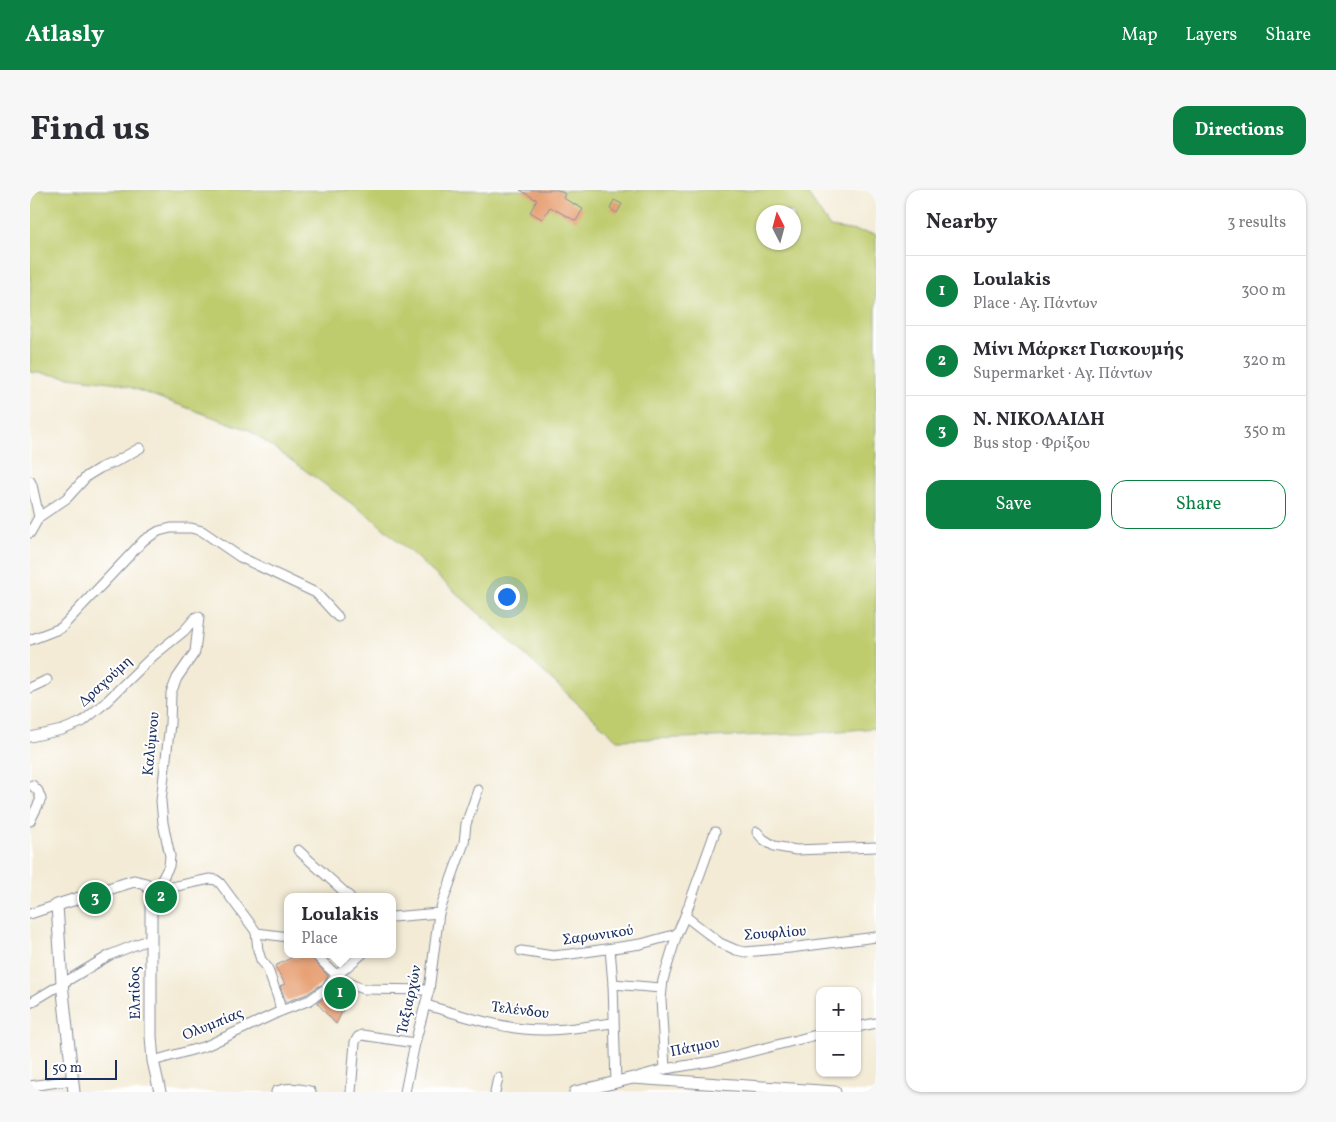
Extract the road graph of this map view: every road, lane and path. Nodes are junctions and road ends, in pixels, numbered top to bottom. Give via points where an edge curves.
1 (140, 448) dead end
2 (30, 482) edge
3 (40, 517) junction
4 (30, 533) edge
5 (338, 617) dead end
6 (188, 625) joint
7 (30, 640) edge
8 (47, 680) dead end
9 (30, 688) edge
10 (30, 737) edge
11 (32, 785) dead end
12 (478, 790) dead end
13 (30, 821) edge
14 (715, 832) dead end
15 (758, 832) dead end
16 (876, 846) edge
17 (298, 850) dead end
18 (153, 891) junction
19 (346, 893) edge
20 (57, 905) junction
21 (439, 913) junction
22 (30, 914) edge
23 (686, 916) junction
24 (396, 917) edge
25 (256, 932) junction
26 (677, 934) junction
27 (284, 937) edge
28 (876, 937) edge
29 (150, 939) junction
30 (610, 949) junction
31 (522, 952) dead end
32 (319, 958) edge
33 (357, 958) edge
34 (336, 976) junction
35 (62, 983) junction
36 (613, 984) junction
37 (661, 988) junction
38 (429, 990) junction
39 (30, 1003) edge
40 (426, 1005) junction
41 (281, 1011) junction
42 (613, 1023) junction
43 (876, 1023) edge
44 (861, 1026) edge
45 (816, 1035) edge
46 (415, 1043) junction
47 (154, 1060) junction
48 (665, 1069) junction
49 (498, 1078) dead end
50 (632, 1078) junction
51 (616, 1082) junction
52 (30, 1086) edge
53 (73, 1086) edge
54 (160, 1092) edge
55 (277, 1092) edge
56 (310, 1092) edge
57 (351, 1092) edge
58 (405, 1092) edge
59 (495, 1092) edge
60 (576, 1092) edge
61 (835, 1092) edge

1 - 3 street via 87,476 67,498
2 - 3 street
3 - 4 street
5 - 7 street via 316,593 240,557 202,531 171,528 144,540 60,628
6 - 10 street, Δραγούμη via 82,722
6 - 18 street, Καλύμνου via 199,617 195,652 171,693 161,800 170,856 169,866
8 - 9 street
11 - 13 street via 41,799
12 - 21 street, Ταξιαρχών via 466,824 464,843
14 - 23 street
15 - 16 street via 774,846 796,850
17 - 19 street
18 - 20 street via 146,884 134,881
18 - 25 street via 216,880
18 - 29 street, Ελπίδος
20 - 22 street
20 - 35 street
21 - 24 street
21 - 38 street, Ταξιαρχών
23 - 26 street
23 - 28 street, Σουφλίου via 720,943 745,952
25 - 27 street
25 - 41 street via 261,960 267,967
26 - 30 street, Σαρωνικού
26 - 37 street
29 - 35 street via 110,955
29 - 47 street, Ελπίδος
30 - 31 street, Σαρωνικού via 553,956
30 - 36 street
32 - 34 street
33 - 34 street, Ολυμπίας
34 - 38 street via 372,991
34 - 41 street, Ολυμπίας via 328,987 310,1000
35 - 39 street
35 - 53 street
36 - 37 street
36 - 42 street
37 - 48 street
38 - 40 street, Ταξιαρχών
40 - 42 street, Τελένδου via 530,1029
40 - 46 street, Ταξιαρχών
41 - 47 street, Ολυμπίας via 206,1046
42 - 51 street
43 - 44 street
45 - 48 street, Πάτμου
46 - 57 street via 358,1037
46 - 58 street, Ταξιαρχών
47 - 54 street, Ελπίδος
48 - 50 street, Πάτμου
49 - 59 street
50 - 51 street, Πάτμου
50 - 61 street
51 - 60 street, Πάτμου
52 - 53 street
55 - 56 street via 296,1088

